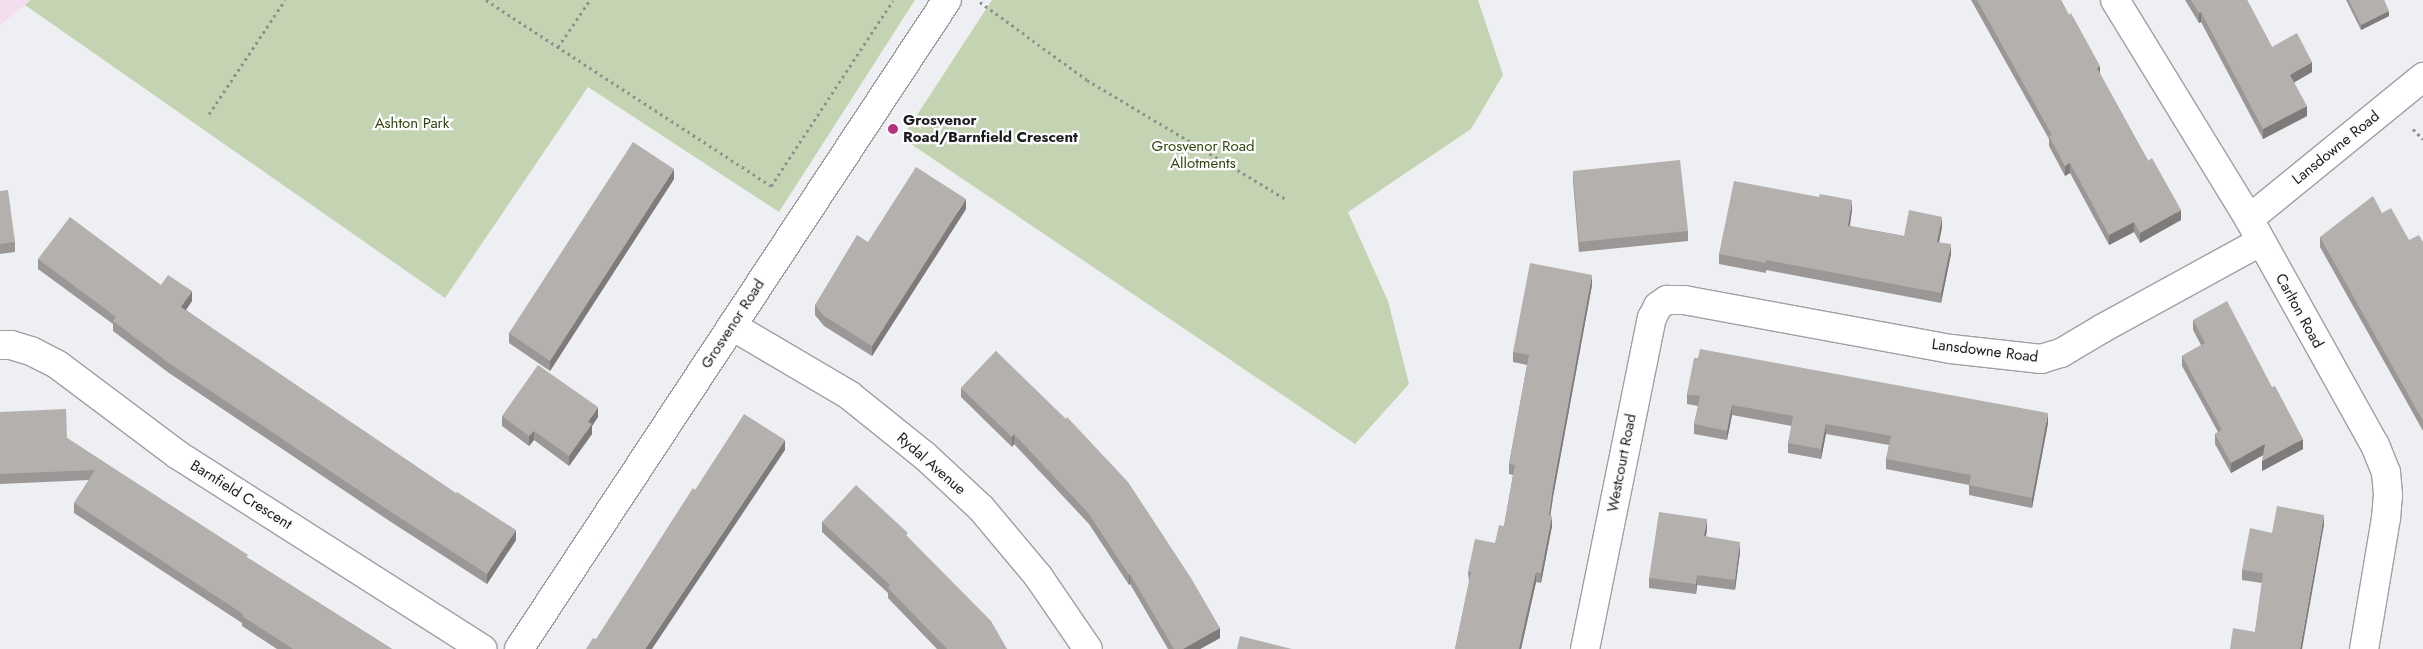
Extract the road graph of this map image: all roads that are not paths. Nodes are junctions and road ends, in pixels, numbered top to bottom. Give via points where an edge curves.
1 (947, 0) edge
2 (2115, 0) edge
3 (2423, 77) edge
4 (2254, 230) junction
5 (1684, 300) joint
6 (732, 326) junction
7 (0, 345) edge
8 (482, 649) edge
9 (520, 649) edge
10 (1088, 649) edge
11 (1585, 649) edge
12 (2364, 649) edge

1 - 6 street, Grosvenor Road
2 - 4 street, Carlton Road
3 - 4 street, Lansdowne Road
4 - 5 street, Lansdowne Road via 2103,328 2061,353 2041,360 1951,349
4 - 12 street, Carlton Road via 2375,445 2386,472 2386,518
5 - 11 street, Westcourt Road via 1667,300 1658,306 1652,318
6 - 9 street, Grosvenor Road
6 - 10 street, Rydal Avenue via 848,395 925,456 981,508 1038,576
7 - 8 street, Barnfield Crescent via 31,351 58,365 178,455

